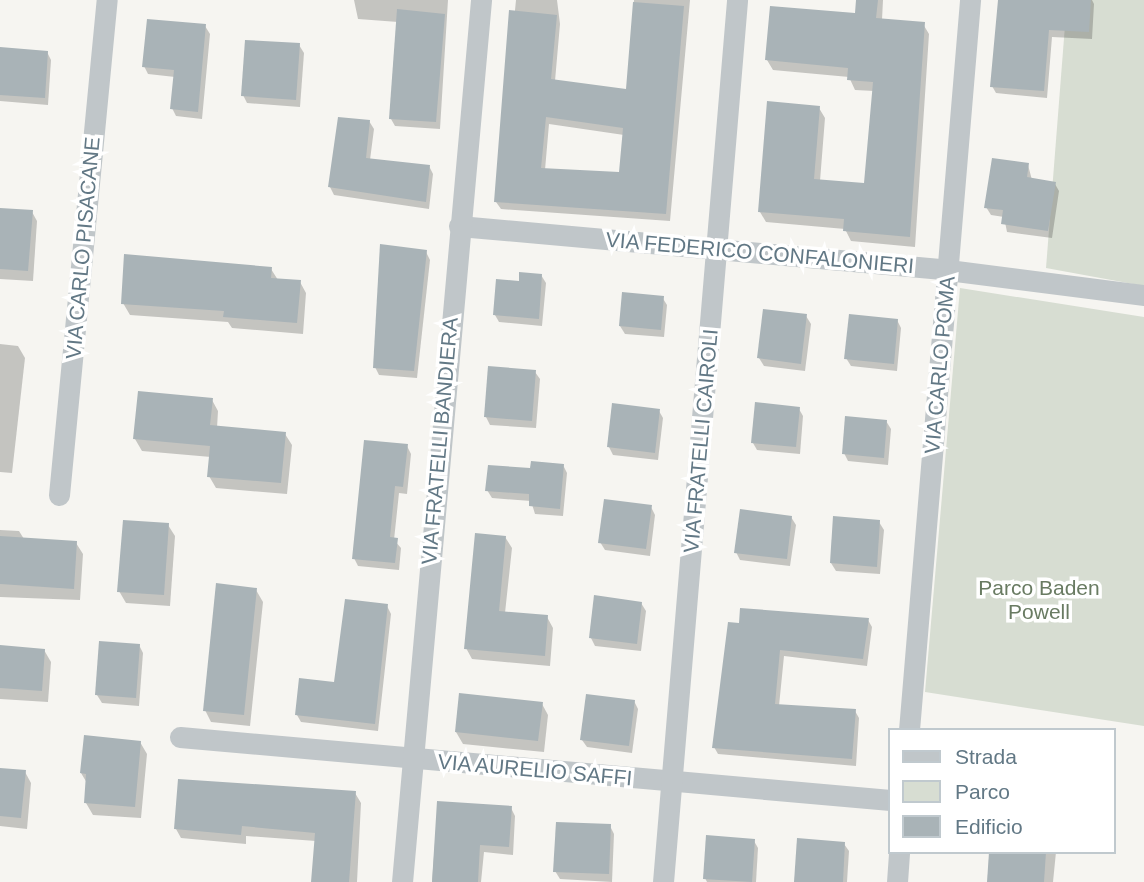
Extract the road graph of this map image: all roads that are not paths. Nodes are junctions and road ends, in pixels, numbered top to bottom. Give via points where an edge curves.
1 (107, 0) edge
2 (481, 0) edge
3 (737, 0) edge
4 (970, 0) edge
5 (459, 226) junction
6 (717, 249) junction
7 (948, 270) junction
8 (1144, 295) edge
9 (59, 495) dead end
10 (909, 728) edge
11 (180, 737) dead end
12 (413, 759) junction
13 (671, 781) junction
14 (888, 800) edge
15 (899, 854) edge
16 (402, 882) edge
17 (663, 882) edge
18 (897, 882) edge

1 - 9 street, VIA CARLO PISACANE
2 - 5 street, VIA FRATELLI BANDIERA
3 - 6 street, VIA FRATELLI CAIROLI
4 - 7 street, VIA CARLO POMA
5 - 6 street, VIA FEDERICO CONFALONIERI
5 - 12 street, VIA FRATELLI BANDIERA
6 - 7 street, VIA FEDERICO CONFALONIERI
6 - 13 street, VIA FRATELLI CAIROLI
7 - 8 street, VIA FEDERICO CONFALONIERI
7 - 10 street, VIA CARLO POMA
11 - 12 street, VIA AURELIO SAFFI
12 - 13 street, VIA AURELIO SAFFI
12 - 16 street, VIA FRATELLI BANDIERA
13 - 14 street, VIA AURELIO SAFFI
13 - 17 street, VIA FRATELLI CAIROLI
15 - 18 street

